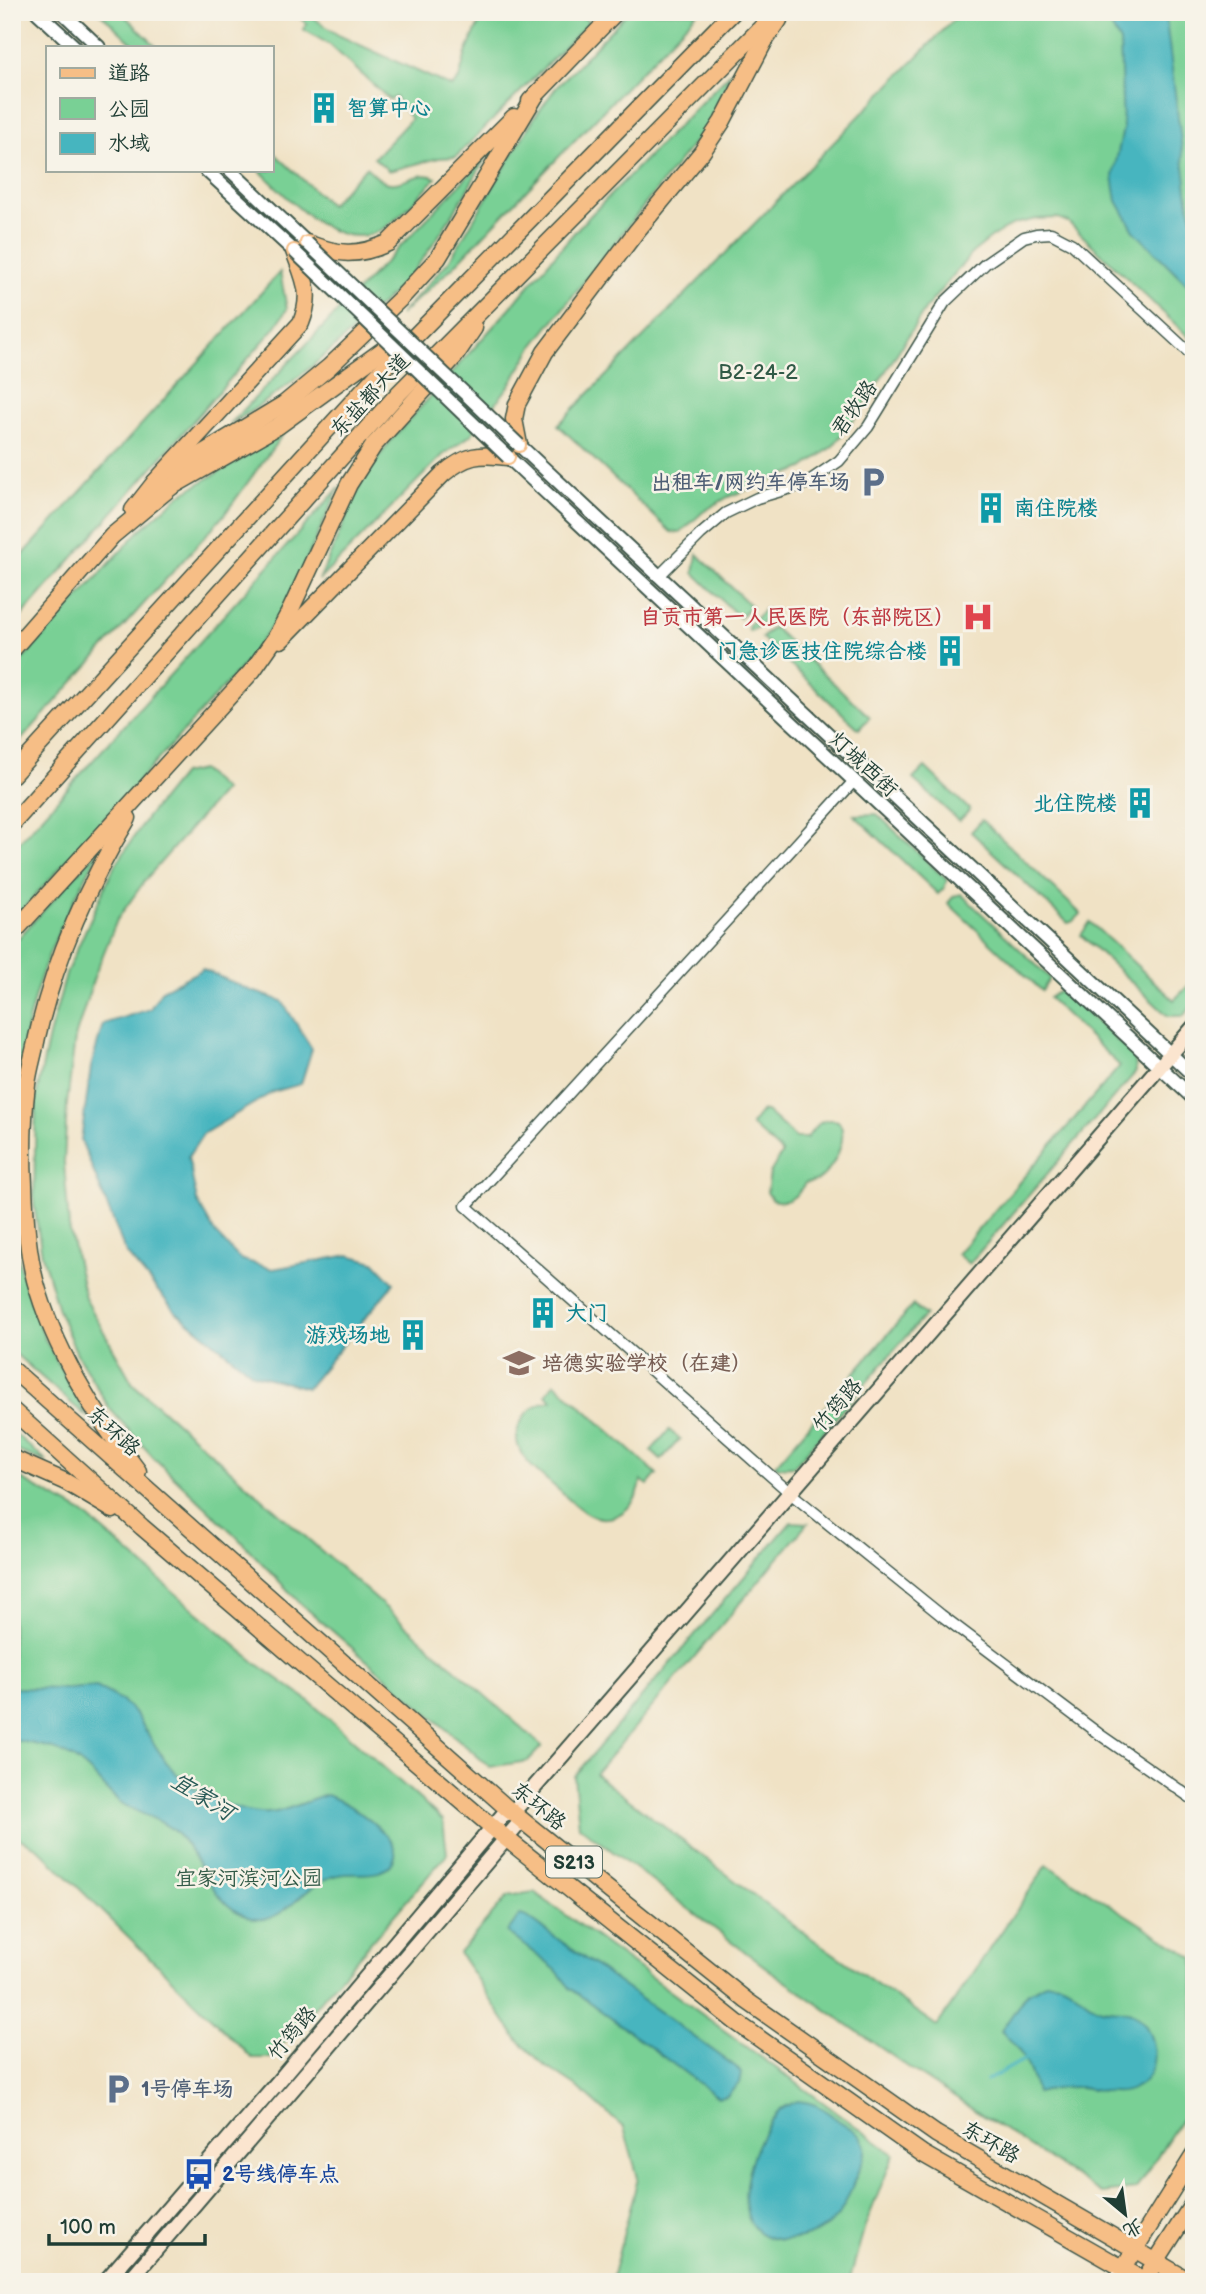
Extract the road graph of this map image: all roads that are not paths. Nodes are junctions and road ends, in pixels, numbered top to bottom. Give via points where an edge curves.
1 (37, 12) edge
2 (62, 12) edge
3 (616, 12) edge
4 (733, 12) edge
5 (777, 12) edge
6 (785, 12) edge
7 (74, 46) edge
8 (98, 46) edge
9 (537, 93) junction
10 (208, 172) edge
11 (232, 172) edge
12 (300, 247) junction
13 (503, 289) junction
14 (448, 302) junction
15 (1194, 357) edge
16 (513, 451) junction
17 (155, 482) junction
18 (112, 536) junction
19 (659, 576) junction
20 (12, 650) edge
21 (253, 670) junction
22 (12, 775) edge
23 (854, 781) junction
24 (145, 790) junction
25 (12, 824) edge
26 (12, 934) edge
27 (1194, 1027) edge
28 (1170, 1054) junction
29 (1159, 1067) junction
30 (1194, 1076) edge
31 (1194, 1099) edge
32 (12, 1369) edge
33 (12, 1410) edge
34 (12, 1458) edge
35 (789, 1492) junction
36 (163, 1503) junction
37 (142, 1527) junction
38 (1194, 1800) edge
39 (514, 1814) junction
40 (492, 1827) junction
41 (506, 1839) junction
42 (1194, 2155) edge
43 (1194, 2202) edge
44 (1136, 2249) junction
45 (1156, 2261) junction
46 (1119, 2275) edge
47 (1146, 2281) edge
48 (105, 2282) edge
49 (128, 2282) edge
50 (1191, 2282) edge

1 - 7 street
2 - 8 street
3 - 9 main road
4 - 14 main road, 东盐都大道
5 - 13 main road, 东盐都大道
6 - 16 main road via 702,152 545,352 517,404
9 - 12 main road via 388,243 349,254
9 - 17 main road via 438,258 401,298 284,404
10 - 12 street
11 - 12 street
12 - 16 street, bridge
12 - 17 main road via 307,306 301,323
13 - 21 main road via 455,356 374,444 349,484 290,611
13 - 25 main road, 东盐都大道 via 398,394
14 - 18 main road via 278,426 171,487
14 - 22 main road, 东盐都大道
15 - 19 street, 君牧路 via 1072,244 1051,233 1024,237 967,279 945,302 868,427 839,461 805,484 726,513
16 - 19 street, 灯城西街
16 - 21 main road via 483,453 459,461 443,474
16 - 23 street, 灯城西街
17 - 18 main road
18 - 20 main road
19 - 28 street, 灯城西街
21 - 24 main road
23 - 29 street, 灯城西街
23 - 35 street via 466,1206
24 - 26 main road
24 - 36 main road via 92,881 59,958 27,1082 22,1149 25,1230 35,1281 55,1333 107,1431
27 - 28 main road, 竹筠路
28 - 29 main road, 竹筠路
28 - 30 street, 灯城西街
29 - 31 street, 灯城西街
29 - 35 main road, 竹筠路
32 - 36 main road, 东环路 / S213
33 - 37 main road, 东环路 / S213
34 - 37 main road via 66,1482
35 - 38 street via 941,1615
35 - 39 main road, 竹筠路
36 - 39 main road, 东环路 / S213
37 - 40 main road, 东环路 / S213
39 - 40 main road, 竹筠路
39 - 41 main road, 竹筠路
39 - 44 main road, 东环路 / S213 via 747,2001 936,2134
40 - 41 main road, 东环路 / S213
40 - 48 main road, 竹筠路
41 - 46 main road, 东环路 / S213 via 736,2022 913,2147
41 - 49 main road, 竹筠路
42 - 44 main road
43 - 45 main road
44 - 45 main road, 东环路 / S213
44 - 46 main road
45 - 47 main road
45 - 50 main road, 东环路 / S213
46 - 47 main road, 东环路 / S213

